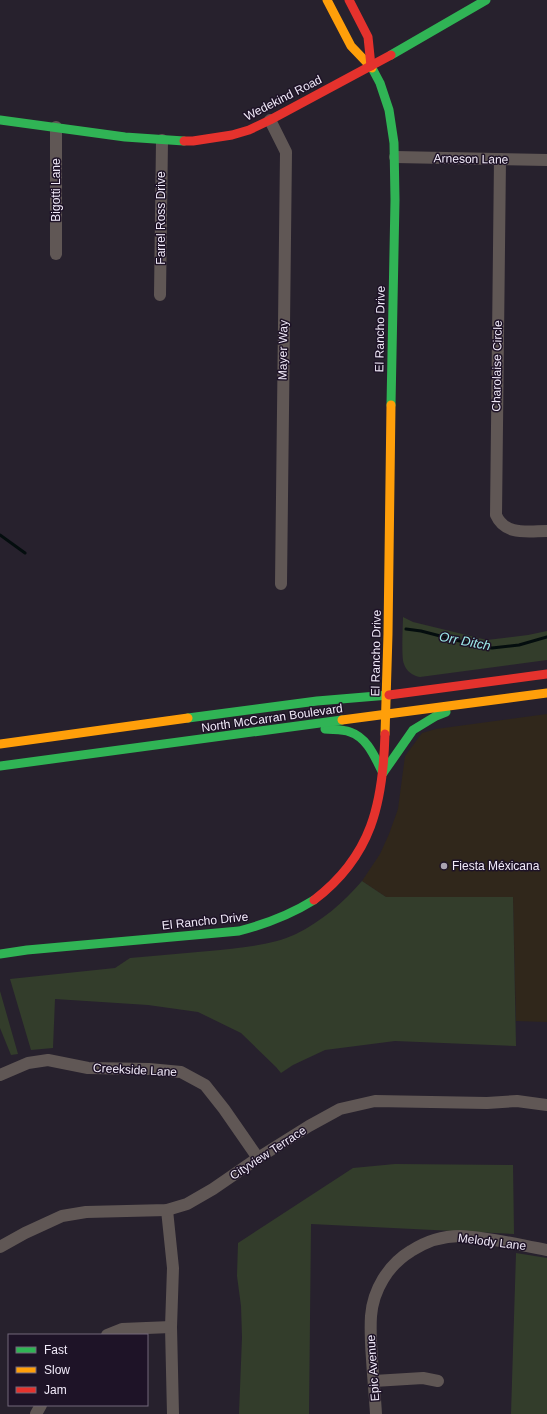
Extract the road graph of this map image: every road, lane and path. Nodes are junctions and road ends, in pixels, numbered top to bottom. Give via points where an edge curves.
1 (327, 0) edge
2 (349, 0) edge
3 (486, 0) edge
4 (371, 66) junction
5 (0, 120) edge
6 (270, 120) junction
7 (56, 127) junction
8 (162, 140) junction
9 (395, 157) junction
10 (500, 160) junction
11 (547, 160) edge
12 (56, 254) dead end
13 (160, 295) dead end
14 (547, 532) edge
15 (281, 584) dead end
16 (547, 674) edge
17 (547, 693) edge
18 (387, 695) junction
19 (464, 705) junction
20 (386, 715) junction
21 (304, 726) junction
22 (0, 744) edge
23 (0, 766) edge
24 (383, 773) junction
25 (0, 954) edge
26 (0, 1075) edge
27 (547, 1105) edge
28 (258, 1158) junction
29 (167, 1210) junction
30 (0, 1247) edge
31 (547, 1250) edge
32 (370, 1323) joint
33 (171, 1328) junction
34 (110, 1334) edge
35 (374, 1381) junction
36 (438, 1381) dead end
37 (173, 1414) edge
38 (376, 1414) edge

1 - 4 main road, El Rancho Drive via 350,46
2 - 4 main road, El Rancho Drive via 368,37
3 - 4 main road, Wedekind Road
4 - 6 main road, Wedekind Road
4 - 9 main road, El Rancho Drive via 389,110
5 - 7 main road, Wedekind Road
6 - 8 main road, Wedekind Road via 232,135 193,141
6 - 15 street, Mayer Way via 286,152
7 - 8 main road, Wedekind Road
7 - 12 street, Bigotti Lane
8 - 13 street, Farrel Ross Drive
9 - 10 street, Arneson Lane
9 - 18 main road, El Rancho Drive
10 - 11 street, Arneson Lane
10 - 14 street, Charolaise Circle via 496,515 505,527 513,531
16 - 18 main road, North McCarran Boulevard
17 - 19 main road, North McCarran Boulevard
18 - 20 main road, El Rancho Drive
18 - 22 main road, North McCarran Boulevard via 317,701
19 - 20 main road, North McCarran Boulevard
19 - 24 main road via 436,716 413,730
20 - 21 main road, North McCarran Boulevard
20 - 24 main road, El Rancho Drive
21 - 23 main road, North McCarran Boulevard
21 - 24 main road via 355,734 369,747
24 - 25 main road, El Rancho Drive via 375,817 357,855 330,888 314,901 280,920 239,931
26 - 28 street, Creekside Lane via 28,1063 48,1060 88,1068 181,1072 205,1085
27 - 28 street, Cityview Terrace via 517,1101 375,1101 340,1109
28 - 29 street, Cityview Terrace via 187,1204
29 - 30 street, Cityview Terrace via 86,1212 62,1216
29 - 33 street via 173,1268
31 - 32 street, Melody Lane via 458,1236 437,1239 418,1246 395,1263 386,1275 378,1288
32 - 35 street, Epic Avenue
33 - 34 street via 122,1329
33 - 37 street
35 - 36 street via 423,1378
35 - 38 street, Epic Avenue

